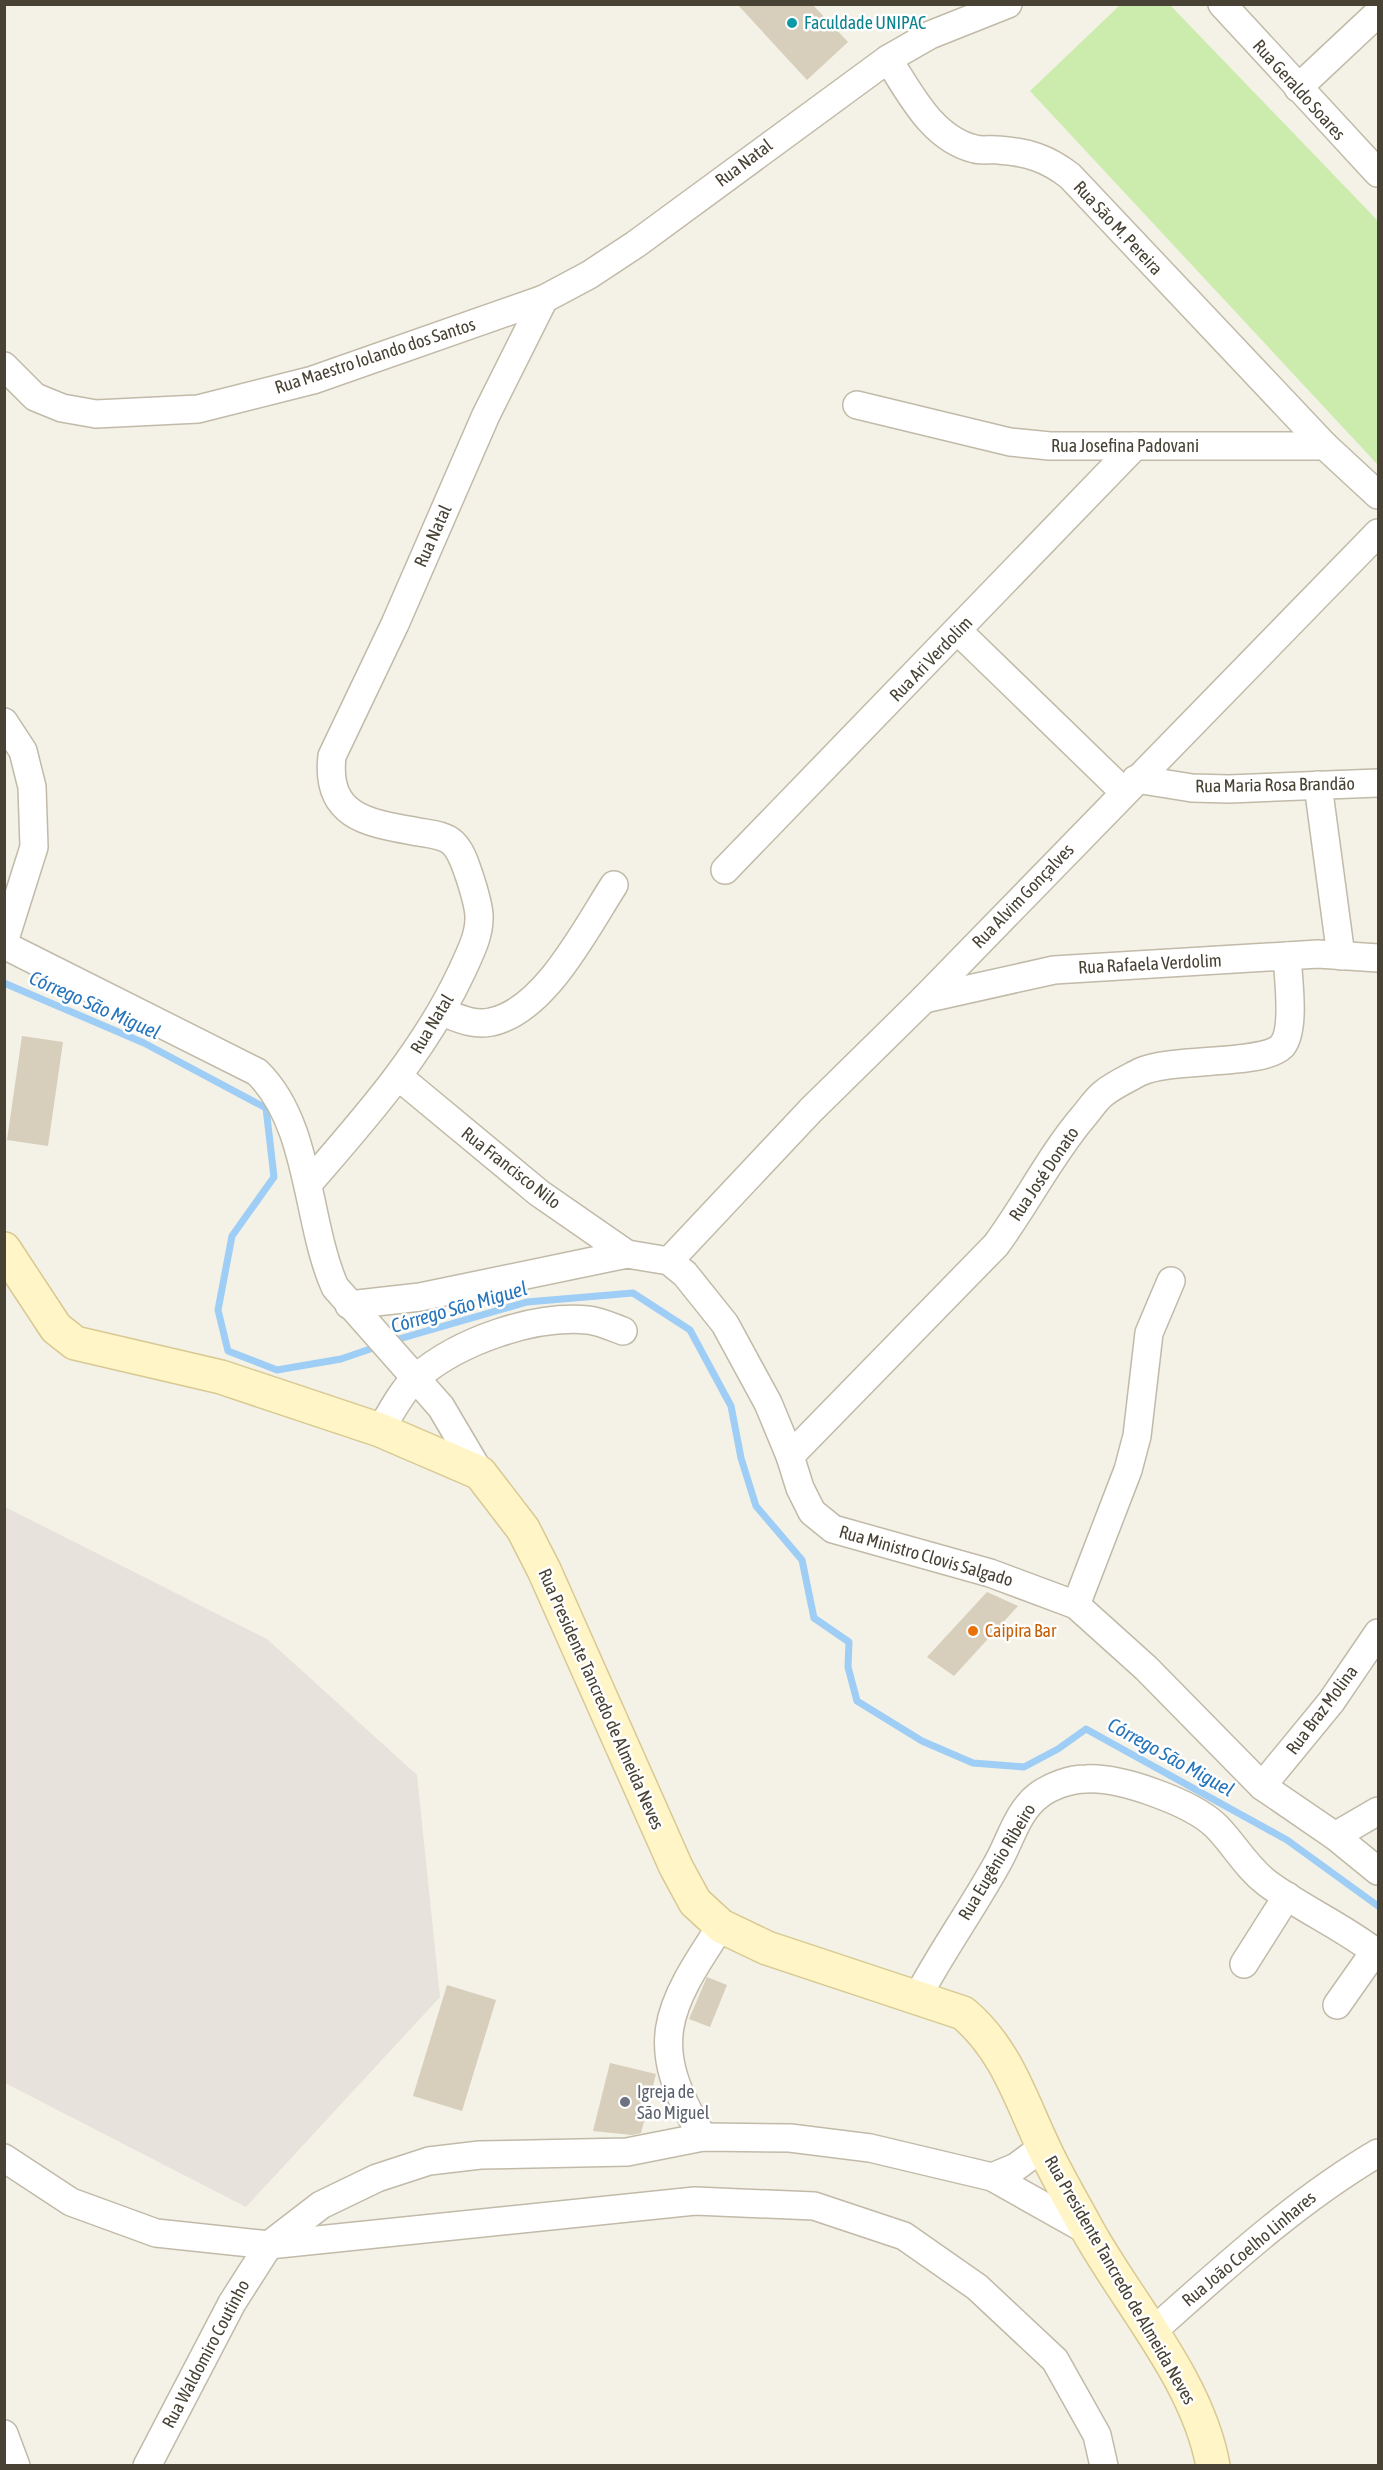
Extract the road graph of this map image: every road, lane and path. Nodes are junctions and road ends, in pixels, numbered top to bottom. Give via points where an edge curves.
1 (1008, 4) edge
2 (1222, 4) edge
3 (1378, 13) edge
4 (888, 59) junction
5 (1298, 88) junction
6 (1378, 173) edge
7 (544, 299) junction
8 (4, 366) edge
9 (857, 405) dead end
10 (1135, 446) junction
11 (1325, 446) junction
12 (1378, 495) edge
13 (1378, 533) edge
14 (958, 631) junction
15 (4, 722) edge
16 (1378, 783) edge
17 (1318, 784) junction
18 (1130, 785) junction
19 (725, 870) dead end
20 (614, 885) dead end
21 (4, 944) edge
22 (1287, 956) junction
23 (1341, 956) junction
24 (1378, 958) edge
25 (924, 999) junction
26 (442, 1012) junction
27 (399, 1077) junction
28 (309, 1183) junction
29 (4, 1249) edge
30 (627, 1254) junction
31 (669, 1261) junction
32 (1171, 1281) dead end
33 (355, 1311) junction
34 (623, 1331) dead end
35 (411, 1374) junction
36 (380, 1430) junction
37 (790, 1456) junction
38 (480, 1473) junction
39 (1076, 1605) junction
40 (1378, 1633) edge
41 (1262, 1786) junction
42 (1378, 1810) edge
43 (1335, 1836) junction
44 (1378, 1871) edge
45 (1287, 1896) junction
46 (721, 1926) junction
47 (1377, 1952) edge
48 (1244, 1964) dead end
49 (918, 1996) junction
50 (1337, 2005) dead end
51 (703, 2137) junction
52 (1043, 2147) junction
53 (1378, 2153) edge
54 (4, 2158) edge
55 (992, 2177) junction
56 (1088, 2231) junction
57 (269, 2245) junction
58 (1153, 2331) junction
59 (4, 2434) edge
60 (16, 2466) edge
61 (147, 2466) edge
62 (1104, 2466) edge
63 (1213, 2466) edge

1 - 4 street, Rua Natal via 930,35
2 - 5 street, Rua Geraldo Soares
3 - 5 street
4 - 7 street, Rua Natal via 636,244
4 - 11 street, Rua São M. Pereira via 926,117 957,142 976,149 1032,154 1070,176
5 - 6 street, Rua Geraldo Soares
7 - 8 street, Rua Maestro Iolando dos Santos via 313,380 198,409 96,414 62,408 35,397
7 - 26 street, Rua Natal via 486,415 395,624 332,756 329,777 336,798 352,814 368,822 436,835 452,842 462,856 479,915 476,941
9 - 10 street, Rua Josefina Padovani via 1010,442
10 - 11 street, Rua Josefina Padovani
10 - 14 street, Rua Ari Verdolim
11 - 12 street
13 - 18 street, Rua Alvim Gonçalves
14 - 18 street
14 - 19 street, Rua Ari Verdolim
15 - 21 street via 23,751 33,787 34,847
16 - 17 street, Rua Maria Rosa Brandão
17 - 18 street, Rua Maria Rosa Brandão via 1229,789
17 - 23 street
18 - 25 street, Rua Alvim Gonçalves
20 - 26 street via 556,973 531,1002 511,1016 490,1023 467,1022
21 - 28 street via 256,1072 280,1099
22 - 23 street, Rua Rafaela Verdolim
22 - 25 street, Rua Rafaela Verdolim via 1054,970
22 - 37 street, Rua José Donato via 1290,1024 1287,1040 1280,1048 1264,1054 1174,1062 1142,1071 1104,1093 1064,1139 996,1245
23 - 24 street, Rua Rafaela Verdolim
25 - 31 street, Rua Alvim Gonçalves via 811,1110
26 - 27 street, Rua Natal
27 - 28 street, Rua Natal
27 - 30 street, Rua Francisco Nilo via 539,1192
28 - 33 street via 326,1267 335,1287
29 - 36 main road, Rua Presidente Tancredo de Almeida Neves via 51,1322 75,1343 221,1377
30 - 31 street
30 - 33 street
31 - 37 street, Rua Ministro Clovis Salgado via 685,1274 725,1324 768,1403
32 - 39 street via 1149,1333 1137,1436 1128,1470
33 - 35 street, Rua Presidente Tancredo de Almeida Neves
34 - 35 street via 589,1320 550,1320 520,1326 476,1342
35 - 36 street
35 - 38 street, Rua Presidente Tancredo de Almeida Neves via 456,1430
36 - 38 main road, Rua Presidente Tancredo de Almeida Neves
37 - 39 street, Rua Ministro Clovis Salgado via 812,1512 833,1529 990,1573
38 - 46 main road, Rua Presidente Tancredo de Almeida Neves via 523,1529 544,1570 676,1868 695,1902
39 - 41 street, Rua Ministro Clovis Salgado via 1146,1668
40 - 41 street, Rua Braz Molina via 1330,1702
41 - 43 street, Rua Ministro Clovis Salgado
42 - 43 street
43 - 44 street, Rua Ministro Clovis Salgado
45 - 47 street, Rua Eugênio Ribeiro
45 - 48 street
45 - 49 street, Rua Eugênio Ribeiro via 1250,1869 1214,1824 1164,1795 1086,1779 1054,1786 1024,1810 999,1862
46 - 49 main road, Rua Presidente Tancredo de Almeida Neves via 767,1948
46 - 51 street via 686,1978 673,2014 667,2054 684,2106
47 - 50 street
49 - 52 main road, Rua Presidente Tancredo de Almeida Neves via 963,2013 983,2030 1002,2058
51 - 55 street, Rua Waldomiro Coutinho via 790,2138 870,2148
51 - 57 street, Rua Waldomiro Coutinho via 627,2152 480,2155 429,2161 377,2178 321,2205
52 - 55 street via 1016,2167
52 - 56 main road, Rua Presidente Tancredo de Almeida Neves
53 - 58 street, Rua João Coelho Linhares via 1277,2222
54 - 57 street via 71,2202 156,2233
55 - 56 street, Rua Waldomiro Coutinho
56 - 58 main road, Rua Presidente Tancredo de Almeida Neves
57 - 61 street, Rua Waldomiro Coutinho via 232,2303
57 - 62 street via 695,2201 814,2206 904,2236 977,2287 1055,2360 1097,2435
58 - 63 main road, Rua Presidente Tancredo de Almeida Neves via 1194,2408
59 - 60 street

